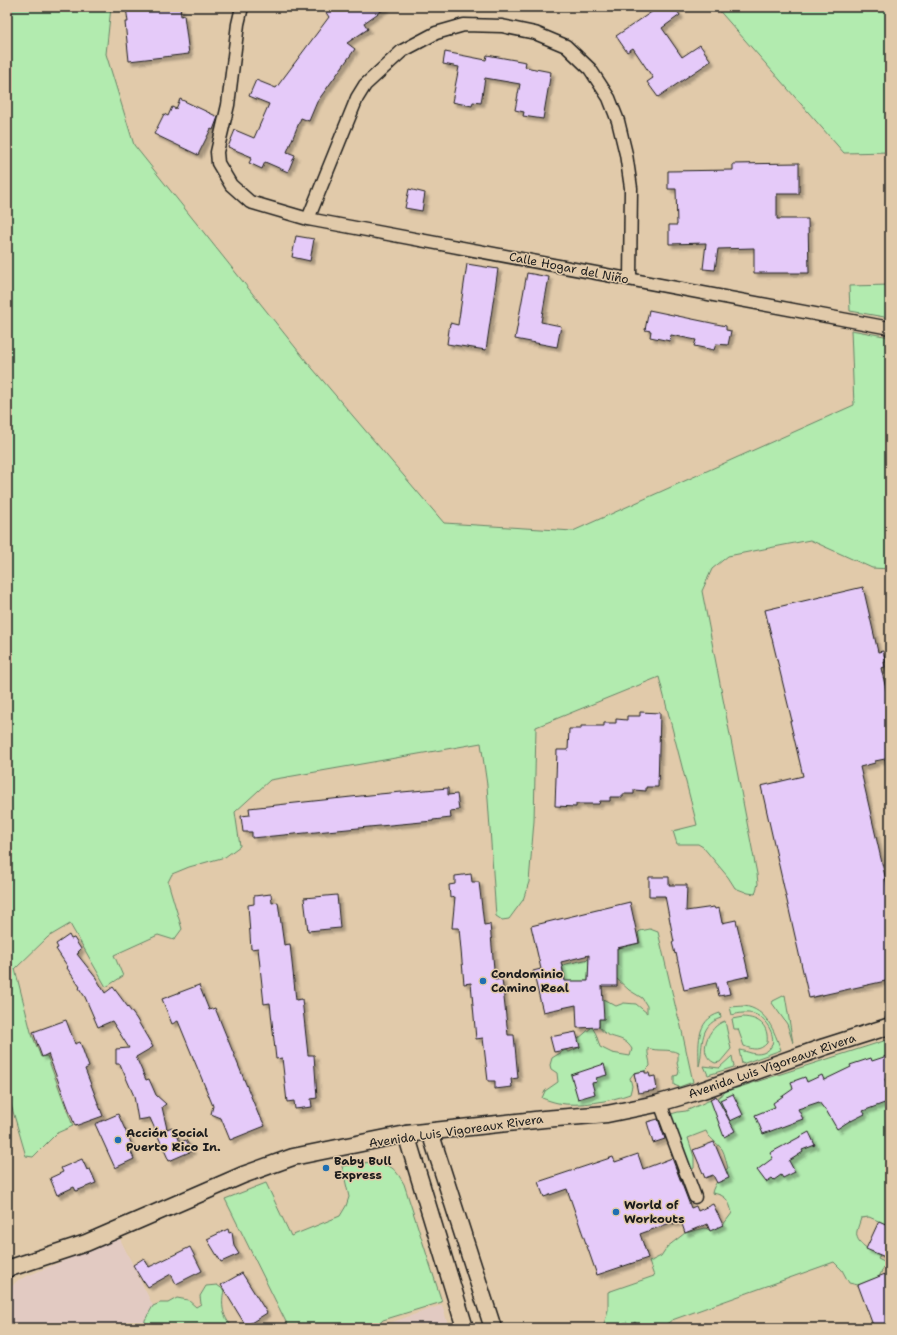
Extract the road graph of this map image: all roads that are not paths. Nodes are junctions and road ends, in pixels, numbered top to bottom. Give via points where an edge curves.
1 (242, 7) edge
2 (308, 219) junction
3 (630, 279) junction
4 (890, 328) edge
5 (890, 1026) edge
6 (660, 1103) junction
7 (430, 1132) junction
8 (406, 1134) junction
9 (695, 1197) dead end
10 (7, 1269) edge
11 (465, 1328) edge
12 (493, 1328) edge

1 - 2 street, Calle Hogar del Niño via 228,105 216,152 218,164 232,185 250,202
2 - 3 street, Calle Hogar del Niño
2 - 3 street via 357,98 376,73 402,50 436,33 464,25 502,26 535,33 566,46 590,69 609,98 618,121 631,188
3 - 4 street, Calle Hogar del Niño
5 - 6 main road, Avenida Luis Vigoreaux Rivera
6 - 7 main road, Avenida Luis Vigoreaux Rivera via 607,1114
6 - 9 street
7 - 8 main road, Avenida Luis Vigoreaux Rivera
7 - 12 main road
8 - 10 main road, Avenida Luis Vigoreaux Rivera via 293,1157 243,1175 86,1243
8 - 11 main road

